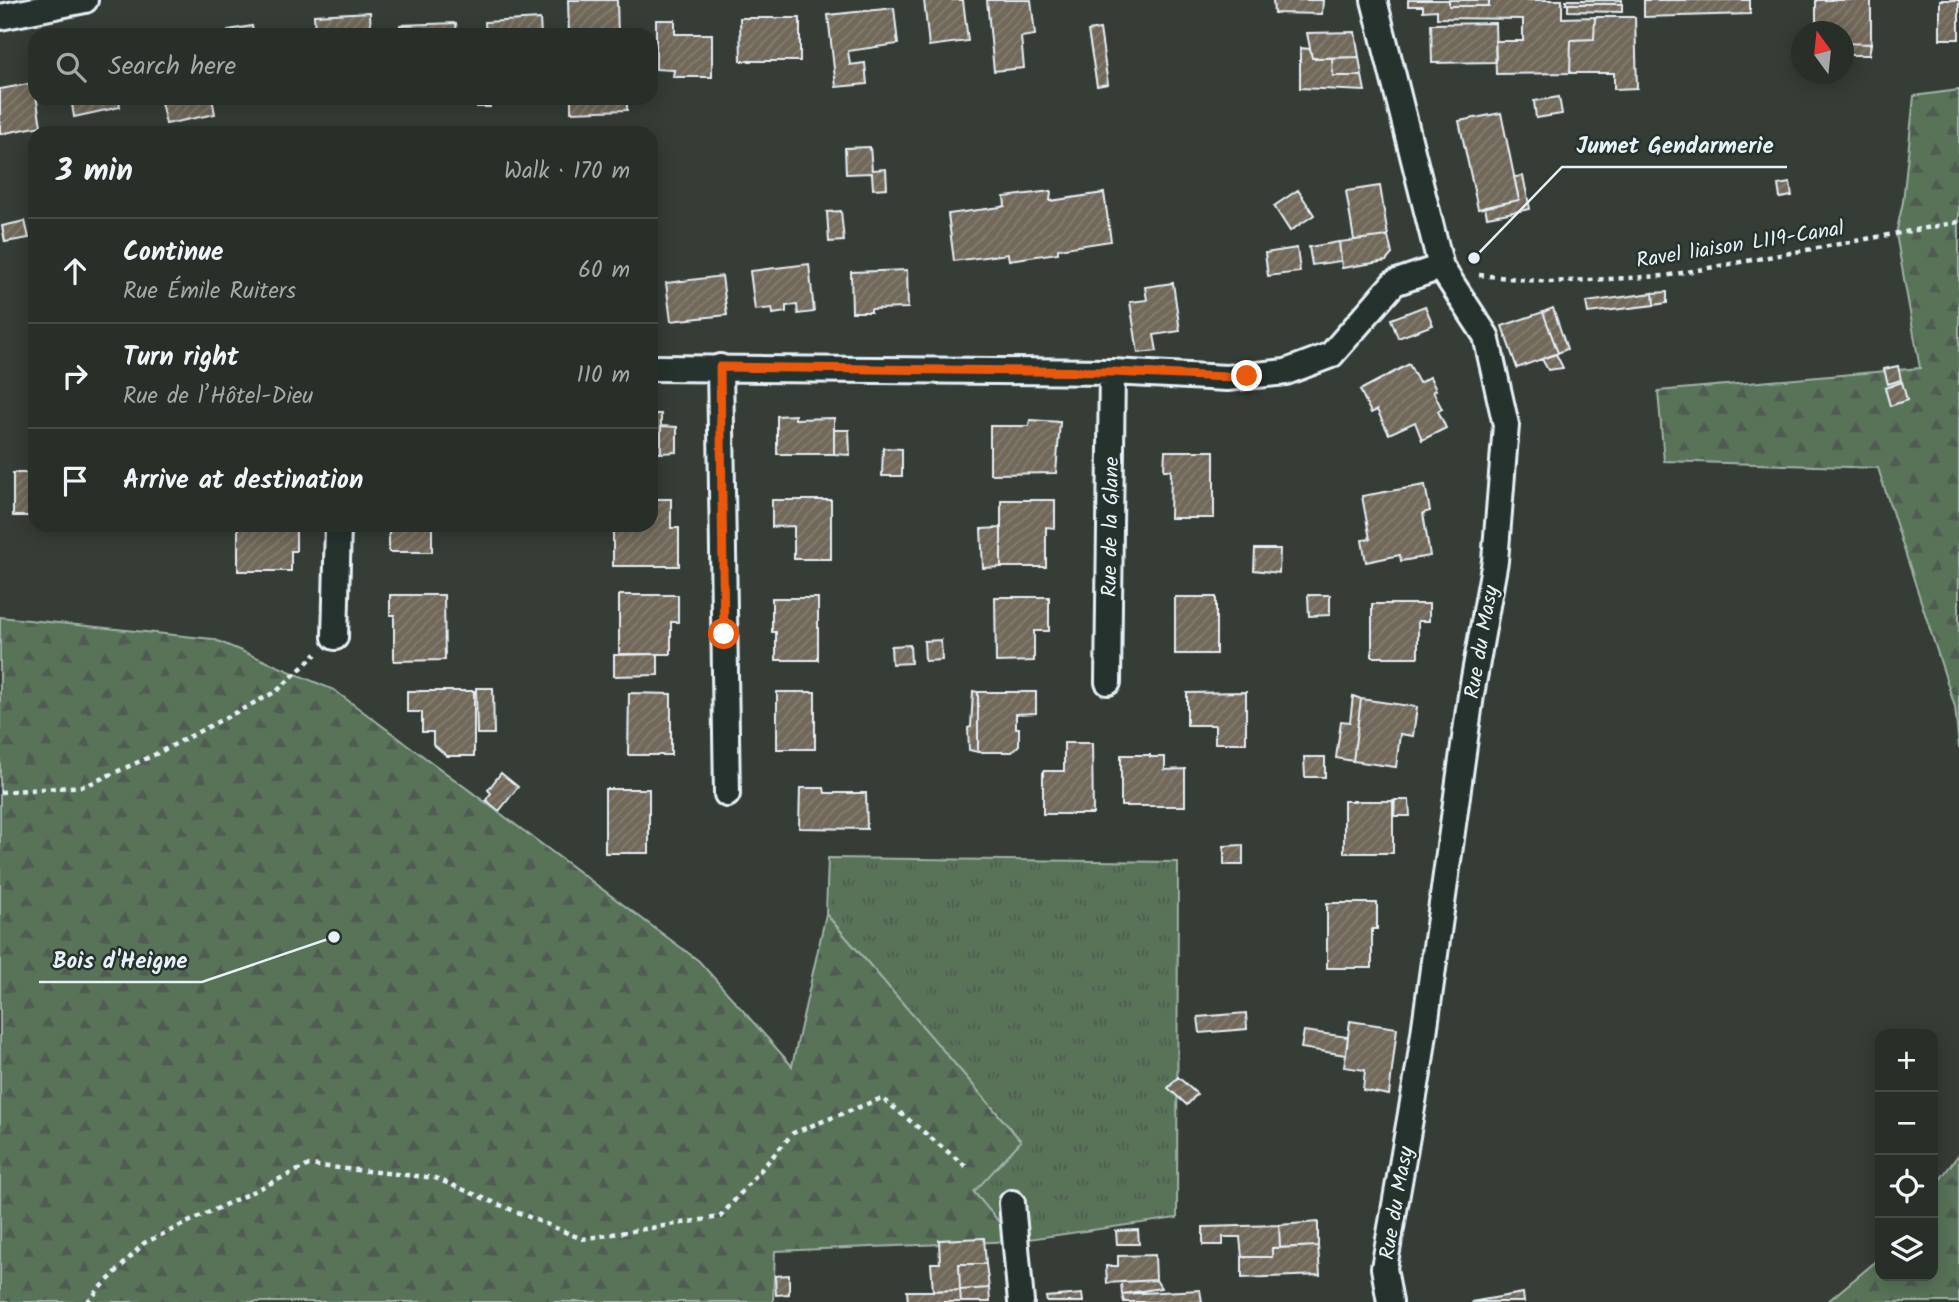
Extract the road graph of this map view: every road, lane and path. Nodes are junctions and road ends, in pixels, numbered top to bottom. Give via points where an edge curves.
1 (85, 0) edge
2 (1374, 0) edge
3 (0, 17) edge
4 (1959, 222) edge
5 (1441, 267) junction
6 (720, 367) junction
7 (658, 368) edge
8 (1112, 372) junction
9 (338, 532) edge
10 (335, 637) joint
11 (1108, 682) dead end
12 (0, 792) edge
13 (727, 794) dead end
14 (969, 1169) dead end
15 (1012, 1203) dead end
16 (87, 1302) edge
17 (1021, 1302) edge
18 (1390, 1302) edge

1 - 3 street
2 - 5 street, Rue du Masy
4 - 5 path, Ravel liaison L119-Canal via 1665,276 1550,282
5 - 8 street via 1394,283 1331,355 1286,372 1227,377
5 - 18 street, Rue du Masy via 1486,336 1506,425 1495,561 1471,695 1420,1062 1384,1268
6 - 7 street
6 - 8 street
6 - 13 street
8 - 11 street, Rue de la Glane
9 - 10 street
10 - 12 path via 277,691 156,754 85,786
14 - 16 path via 882,1098 793,1133 720,1217 582,1239 435,1178 309,1165 144,1243
15 - 17 street

